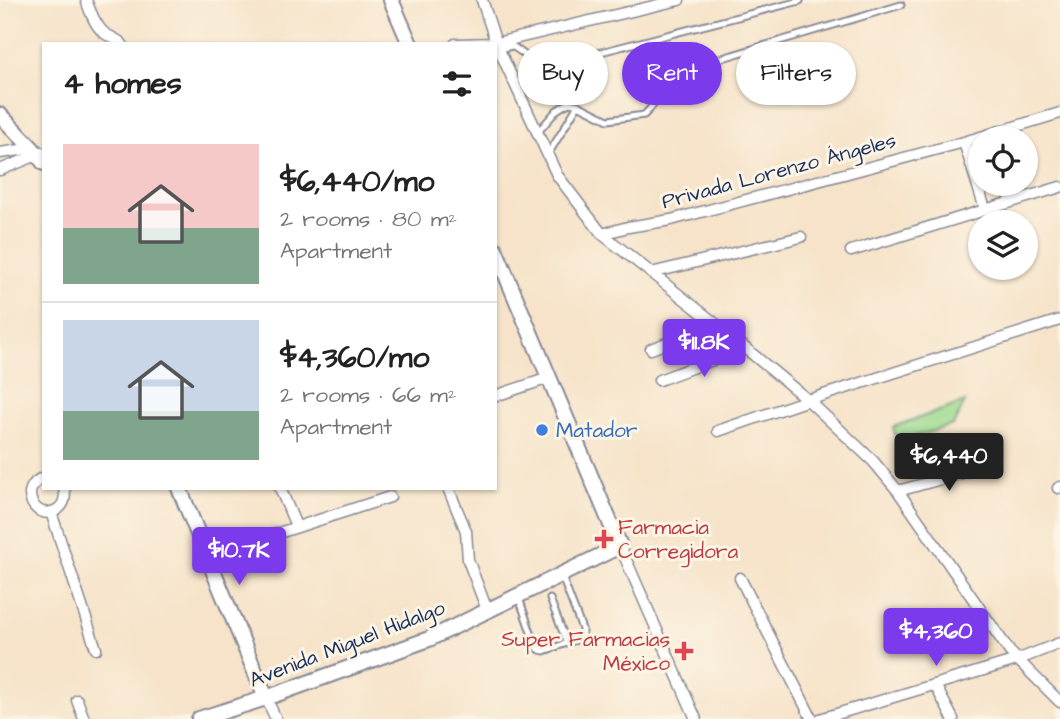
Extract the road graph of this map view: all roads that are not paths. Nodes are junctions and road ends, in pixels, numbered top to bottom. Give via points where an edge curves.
1 (86, 0) edge
2 (391, 0) edge
3 (482, 0) edge
4 (679, 0) edge
5 (801, 0) edge
6 (901, 5) dead end
7 (121, 42) edge
8 (409, 42) edge
9 (496, 42) edge
10 (497, 46) edge
11 (565, 105) edge
12 (578, 105) joint
13 (1060, 113) edge
14 (0, 115) edge
15 (537, 133) junction
16 (964, 142) junction
17 (0, 153) edge
18 (40, 154) edge
19 (548, 155) junction
20 (0, 170) edge
21 (1060, 187) edge
22 (985, 209) junction
23 (602, 234) junction
24 (800, 237) dead end
25 (851, 251) dead end
26 (497, 254) edge
27 (651, 274) junction
28 (1060, 320) edge
29 (716, 324) junction
30 (745, 348) junction
31 (651, 349) dead end
32 (548, 378) junction
33 (659, 380) dead end
34 (497, 395) edge
35 (808, 400) junction
36 (718, 431) dead end
37 (984, 467) dead end
38 (42, 478) edge
39 (64, 490) edge
40 (180, 490) edge
41 (281, 490) edge
42 (449, 490) edge
43 (898, 491) junction
44 (390, 496) dead end
45 (51, 512) junction
46 (296, 526) junction
47 (257, 540) dead end
48 (620, 545) junction
49 (561, 574) junction
50 (740, 578) dead end
51 (518, 595) junction
52 (550, 599) dead end
53 (486, 610) junction
54 (567, 643) junction
55 (1060, 643) edge
56 (96, 649) dead end
57 (1017, 660) junction
58 (935, 684) junction
59 (267, 698) junction
60 (77, 700) dead end
61 (1060, 702) edge
62 (84, 719) edge
63 (199, 719) edge
64 (276, 719) edge
65 (695, 719) edge
66 (812, 719) edge
67 (820, 719) edge
68 (953, 719) edge

1 - 7 street via 95,23
2 - 8 street
3 - 9 street
4 - 10 street
5 - 10 lane via 546,65 534,63 512,46
6 - 12 lane via 682,70 644,115 613,121
10 - 15 street
11 - 15 lane
12 - 19 lane
13 - 16 street, Privada Lorenzo Ángeles
14 - 18 street
15 - 19 street
16 - 22 street
16 - 23 street, Privada Lorenzo Ángeles
17 - 18 street
18 - 20 street
19 - 23 street via 556,175
21 - 22 street
22 - 25 street
23 - 27 street
24 - 27 street
26 - 32 street
27 - 29 street
28 - 35 street
29 - 30 street
29 - 31 street
30 - 33 street
30 - 35 street
32 - 34 street
32 - 48 street
35 - 36 street
35 - 43 street
37 - 43 street
38 - 45 street via 29,495 35,508
39 - 45 street via 62,506
40 - 59 street
41 - 46 street
42 - 53 street via 466,531 468,560
43 - 57 street
44 - 46 street
45 - 56 street
46 - 47 street
48 - 49 street, Avenida Miguel Hidalgo
48 - 65 street
49 - 51 street, Avenida Miguel Hidalgo
49 - 54 lane via 583,635
50 - 66 street
51 - 53 street, Avenida Miguel Hidalgo
51 - 54 lane via 536,647 544,651
52 - 54 lane
53 - 59 street, Avenida Miguel Hidalgo via 429,639
55 - 57 street
57 - 58 street
57 - 61 street
58 - 67 street
58 - 68 street
59 - 63 street, Avenida Miguel Hidalgo
59 - 64 street
60 - 62 street

